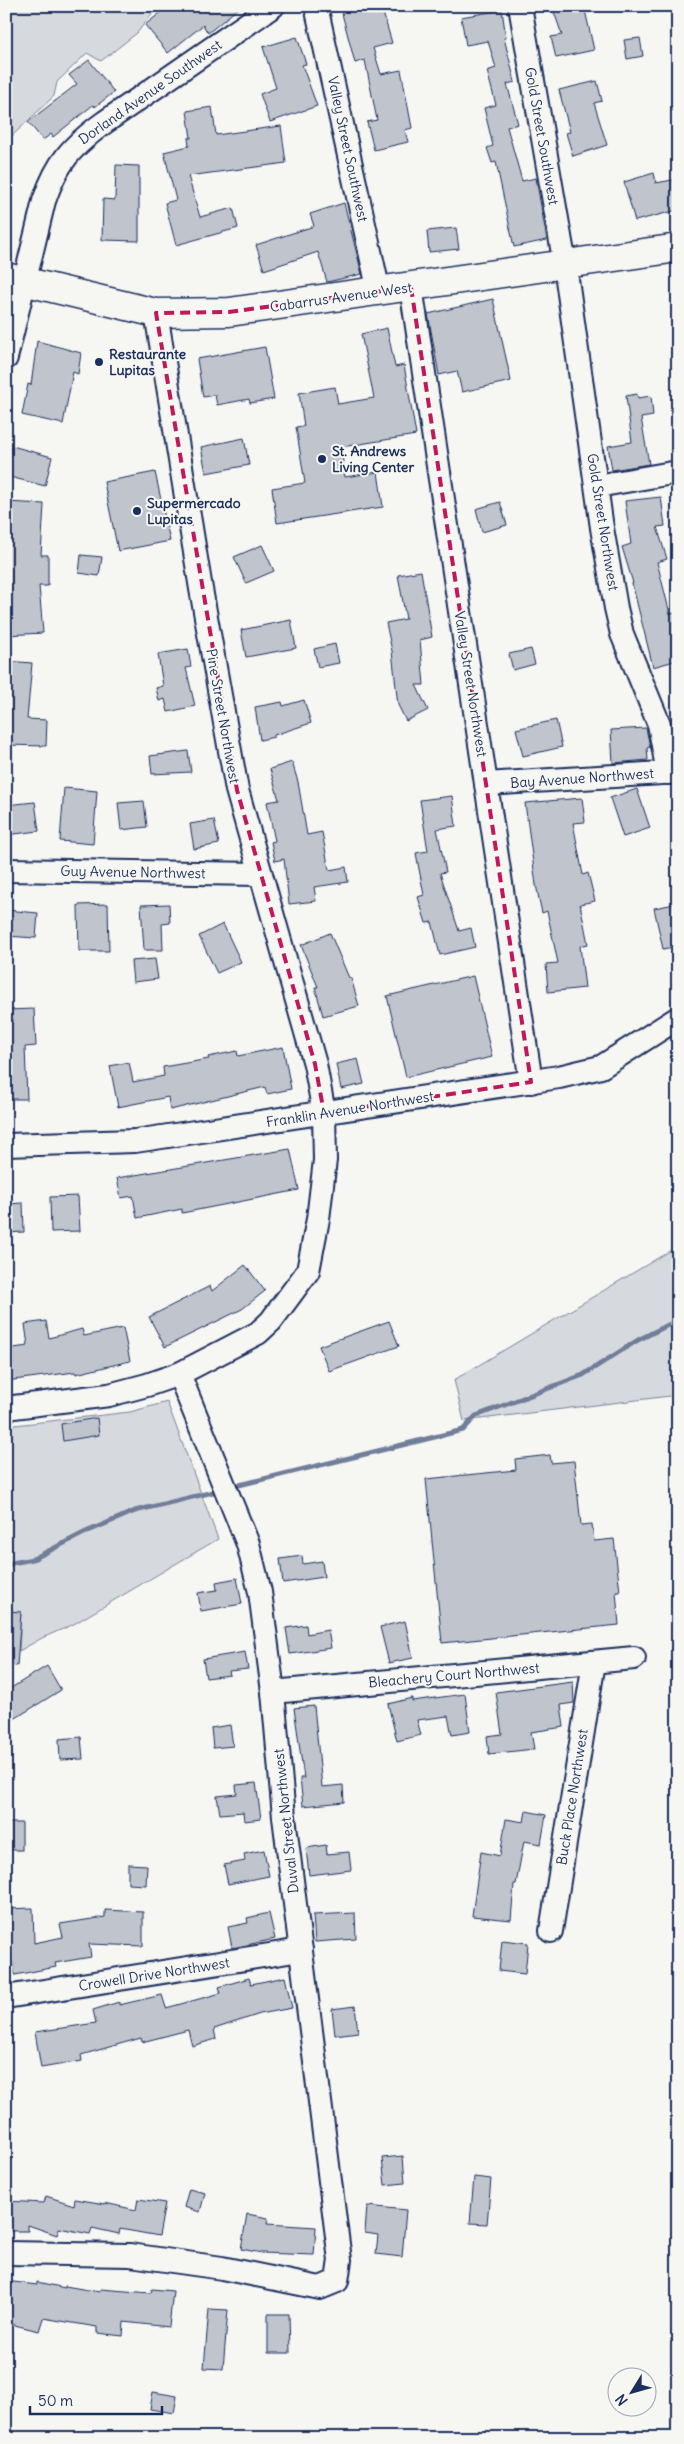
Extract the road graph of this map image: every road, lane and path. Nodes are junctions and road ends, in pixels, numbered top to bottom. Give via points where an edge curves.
1 (273, 6) edge
2 (316, 6) edge
3 (520, 6) edge
4 (678, 248) edge
5 (565, 265) junction
6 (16, 279) edge
7 (411, 287) junction
8 (379, 292) junction
9 (156, 313) junction
10 (6, 358) edge
11 (678, 472) edge
12 (597, 486) junction
13 (673, 772) edge
14 (486, 784) junction
15 (6, 870) edge
16 (260, 874) junction
17 (678, 1018) edge
18 (531, 1082) junction
19 (324, 1112) junction
20 (6, 1145) edge
21 (179, 1374) junction
22 (6, 1408) edge
23 (634, 1658) dead end
24 (594, 1662) junction
25 (273, 1692) junction
26 (551, 1931) dead end
27 (301, 1950) junction
28 (6, 1997) edge
29 (6, 2253) edge

1 - 6 street, Dorland Avenue Southwest via 82,138 57,167
2 - 8 street, Valley Street Southwest
3 - 5 street, Gold Street Southwest
4 - 5 main road, Cabarrus Avenue West
5 - 7 main road, Cabarrus Avenue West
5 - 12 street, Gold Street Northwest
6 - 9 main road, Cabarrus Avenue West
6 - 10 street, Dorland Avenue Southwest
7 - 8 main road, Cabarrus Avenue West
7 - 14 street, Valley Street Northwest
8 - 9 main road, Cabarrus Avenue West via 229,312
9 - 16 street, Pine Street Northwest via 236,790
11 - 12 street
12 - 13 street, Gold Street Northwest via 622,634 659,724
13 - 14 street, Bay Avenue Northwest
14 - 18 street, Valley Street Northwest
15 - 16 street, Guy Avenue Northwest
16 - 19 street, Pine Street Northwest via 315,1064
17 - 18 street, Franklin Avenue Northwest via 601,1067
18 - 19 street, Franklin Avenue Northwest
19 - 20 street, Franklin Avenue Northwest via 135,1141
19 - 21 street, Pine Street Northwest via 324,1160 308,1271 271,1322 258,1333
21 - 22 street, Pine Street Northwest via 109,1395
21 - 25 street, Duval Street Northwest via 248,1544 260,1592
23 - 24 street, Bleachery Court Northwest
24 - 25 street, Bleachery Court Northwest
24 - 26 street, Buck Place Northwest
25 - 27 street, Duval Street Northwest via 284,1817
27 - 28 street, Crowell Drive Northwest
27 - 29 street, Duval Street Northwest via 340,2260 337,2281 320,2288 222,2268 130,2255

